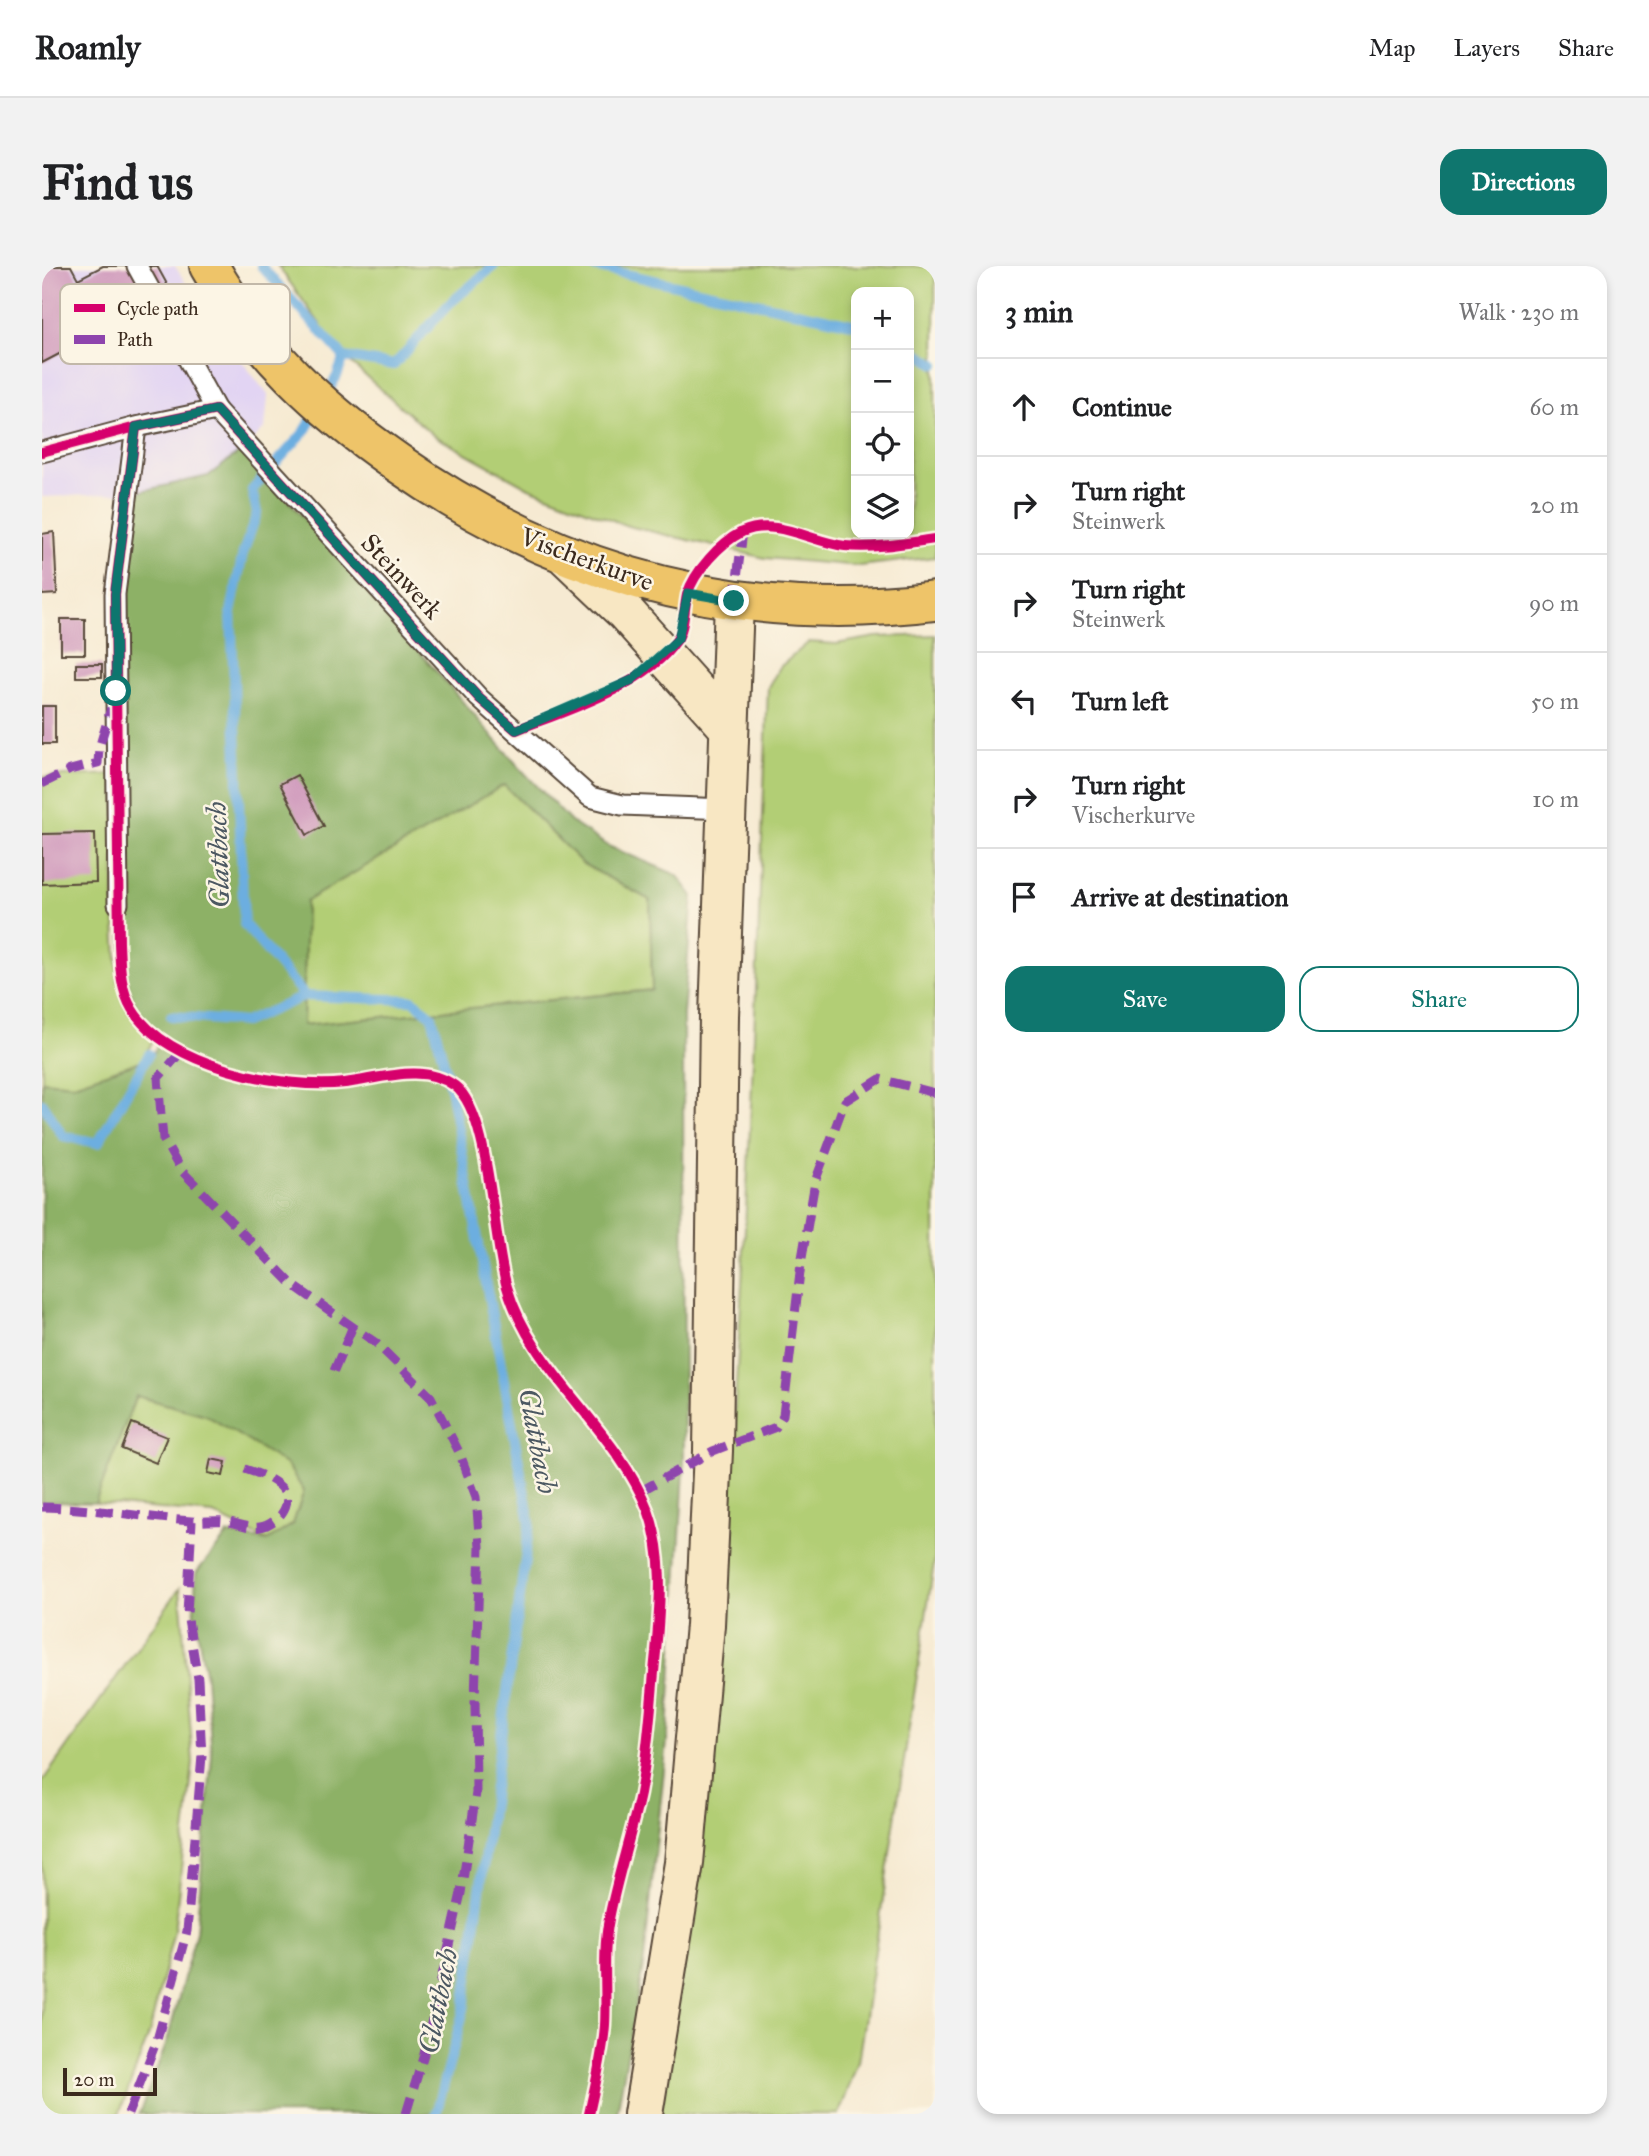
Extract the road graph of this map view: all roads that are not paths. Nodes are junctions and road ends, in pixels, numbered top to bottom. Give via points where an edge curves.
1 (137, 266) edge
2 (209, 266) edge
3 (147, 284) edge
4 (221, 284) edge
5 (191, 364) edge
6 (278, 364) edge
7 (216, 410) junction
8 (136, 427) junction
9 (42, 452) edge
10 (567, 558) junction
11 (734, 601) junction
12 (935, 601) edge
13 (729, 728) junction
14 (727, 810) junction
15 (118, 904) dead end
16 (643, 2114) edge

1 - 3 lane, Steinwerk
2 - 4 main road, Vischerkurve
5 - 7 lane, Steinwerk
6 - 10 main road, Vischerkurve via 351,430 420,479 491,522
7 - 8 lane
7 - 14 lane, Steinwerk via 479,698 590,796 622,805
8 - 9 lane
8 - 15 lane via 115,594
10 - 11 main road, Vischerkurve via 688,593
10 - 13 main road via 626,613
11 - 12 main road, Vischerkurve via 804,607
11 - 13 main road
13 - 14 main road
14 - 16 main road via 713,1451 704,1639 684,1863

